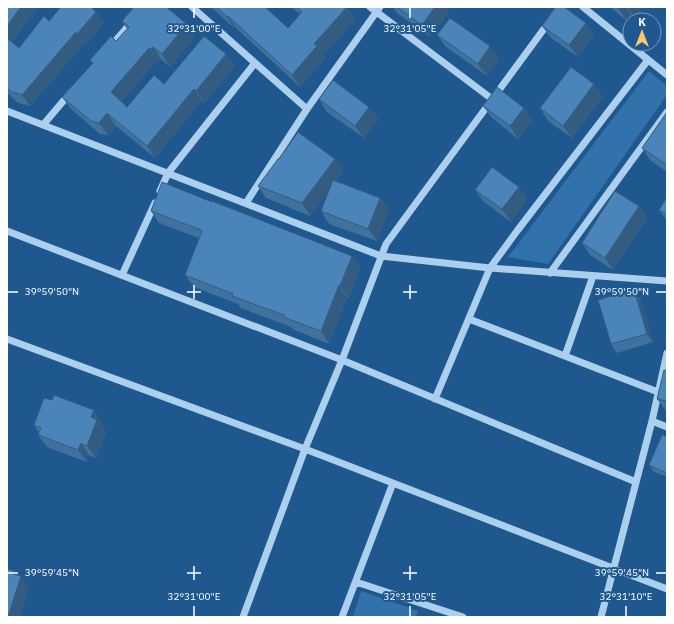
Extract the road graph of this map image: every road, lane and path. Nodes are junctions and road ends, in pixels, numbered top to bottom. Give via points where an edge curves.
1 (145, 7) edge
2 (192, 7) edge
3 (560, 7) edge
4 (583, 7) edge
5 (375, 9) edge
6 (104, 54) edge
7 (648, 60) junction
8 (255, 63) junction
9 (667, 76) edge
10 (73, 89) edge
11 (492, 99) junction
12 (307, 109) junction
13 (7, 111) edge
14 (667, 112) edge
15 (43, 125) junction
16 (168, 173) junction
17 (246, 203) junction
18 (7, 231) edge
19 (381, 256) junction
20 (490, 268) junction
21 (550, 272) junction
22 (122, 275) junction
23 (594, 276) junction
24 (667, 281) edge
25 (469, 319) junction
26 (7, 339) edge
27 (667, 353) edge
28 (565, 356) junction
29 (342, 360) junction
30 (658, 392) junction
31 (435, 399) junction
32 (652, 421) junction
33 (667, 428) edge
34 (305, 449) junction
35 (636, 482) junction
36 (393, 483) junction
37 (613, 568) junction
38 (356, 582) junction
39 (667, 590) edge
40 (243, 617) edge
41 (342, 617) edge
42 (463, 617) edge
43 (601, 617) edge

1 - 6 street
2 - 8 street
3 - 11 street
4 - 7 street
5 - 11 street
5 - 12 street
7 - 9 street
7 - 20 street
8 - 12 street
8 - 16 street
10 - 15 street
11 - 19 street via 386,244
12 - 17 street
13 - 15 street
14 - 21 street
15 - 16 street
16 - 17 street
16 - 22 street
17 - 19 street
18 - 22 street
19 - 20 street
19 - 29 street
20 - 21 street
20 - 25 street
21 - 23 street
22 - 29 street
23 - 24 street
23 - 28 street
25 - 28 street
25 - 31 street
26 - 34 street
27 - 30 street
28 - 30 street
29 - 31 street
29 - 34 street
30 - 32 street
31 - 35 street
32 - 33 street
32 - 35 street
34 - 36 street
34 - 40 street
35 - 37 street
36 - 37 street
36 - 38 street
37 - 39 street
37 - 43 street
38 - 41 street
38 - 42 street

